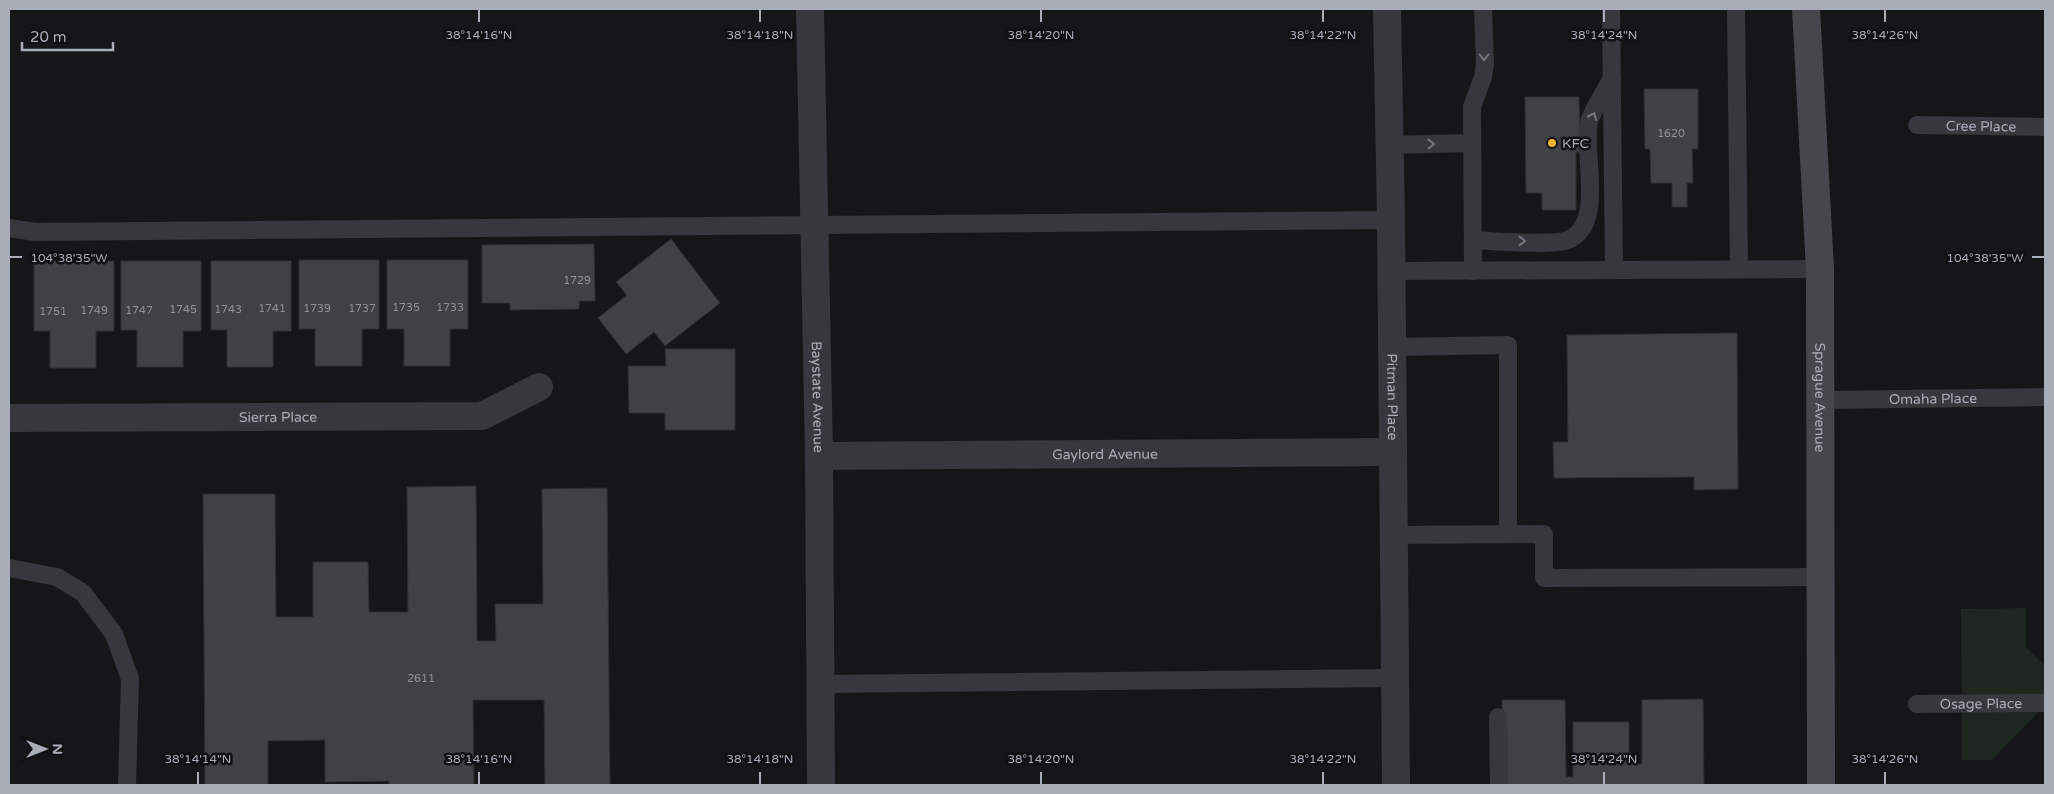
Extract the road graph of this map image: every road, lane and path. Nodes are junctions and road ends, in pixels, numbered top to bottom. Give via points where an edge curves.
1 (810, 9) edge
2 (1387, 9) edge
3 (1483, 9) edge
4 (1611, 9) edge
5 (1736, 9) edge
6 (1806, 9) edge
7 (1612, 78) junction
8 (1917, 125) dead end
9 (2045, 126) edge
10 (1472, 143) junction
11 (1389, 145) junction
12 (1391, 220) junction
13 (814, 225) junction
14 (9, 228) edge
15 (1473, 240) junction
16 (1739, 269) junction
17 (1820, 269) junction
18 (1614, 270) junction
19 (1391, 271) junction
20 (1473, 271) junction
21 (1392, 347) junction
22 (539, 387) dead end
23 (2045, 397) edge
24 (1821, 400) junction
25 (9, 418) edge
26 (1392, 452) junction
27 (819, 456) junction
28 (1508, 534) junction
29 (1393, 535) junction
30 (9, 568) edge
31 (1821, 578) junction
32 (1395, 678) junction
33 (820, 684) junction
34 (2045, 703) edge
35 (1917, 704) dead end
36 (1498, 717) dead end
37 (127, 785) edge
38 (821, 785) edge
39 (1396, 785) edge
40 (1499, 785) edge
41 (1821, 785) edge

1 - 13 street, Baystate Avenue
2 - 11 street, Pitman Place
3 -> 10 lane via 1483,77 1472,107
4 - 7 lane
5 - 16 lane
6 - 17 street, Sprague Avenue
15 -> 7 lane via 1550,242 1568,240 1580,232 1589,206 1589,122
7 - 18 lane
8 - 9 lane, Cree Place
11 -> 10 lane
10 - 15 lane
11 - 12 street, Pitman Place
12 - 13 lane
12 - 19 street, Pitman Place
13 - 14 lane via 35,232
13 - 27 street, Baystate Avenue
15 - 20 lane
16 - 17 lane
16 - 18 lane
17 - 24 street, Sprague Avenue
18 - 20 lane
19 - 20 lane
19 - 21 street, Pitman Place
21 - 26 street, Pitman Place
21 - 28 lane via 1508,345
22 - 25 street, Sierra Place via 482,416
23 - 24 lane, Omaha Place
24 - 31 street, Sprague Avenue
26 - 27 street, Gaylord Avenue
26 - 29 street, Pitman Place
27 - 33 street, Baystate Avenue
28 - 29 lane
28 - 31 lane via 1544,534 1544,578
29 - 32 street, Pitman Place
30 - 37 lane via 57,578 83,593 114,634 130,679
31 - 41 street, Sprague Avenue
32 - 33 lane
32 - 39 street, Pitman Place
33 - 38 street, Baystate Avenue
34 - 35 lane, Osage Place
36 - 40 lane

